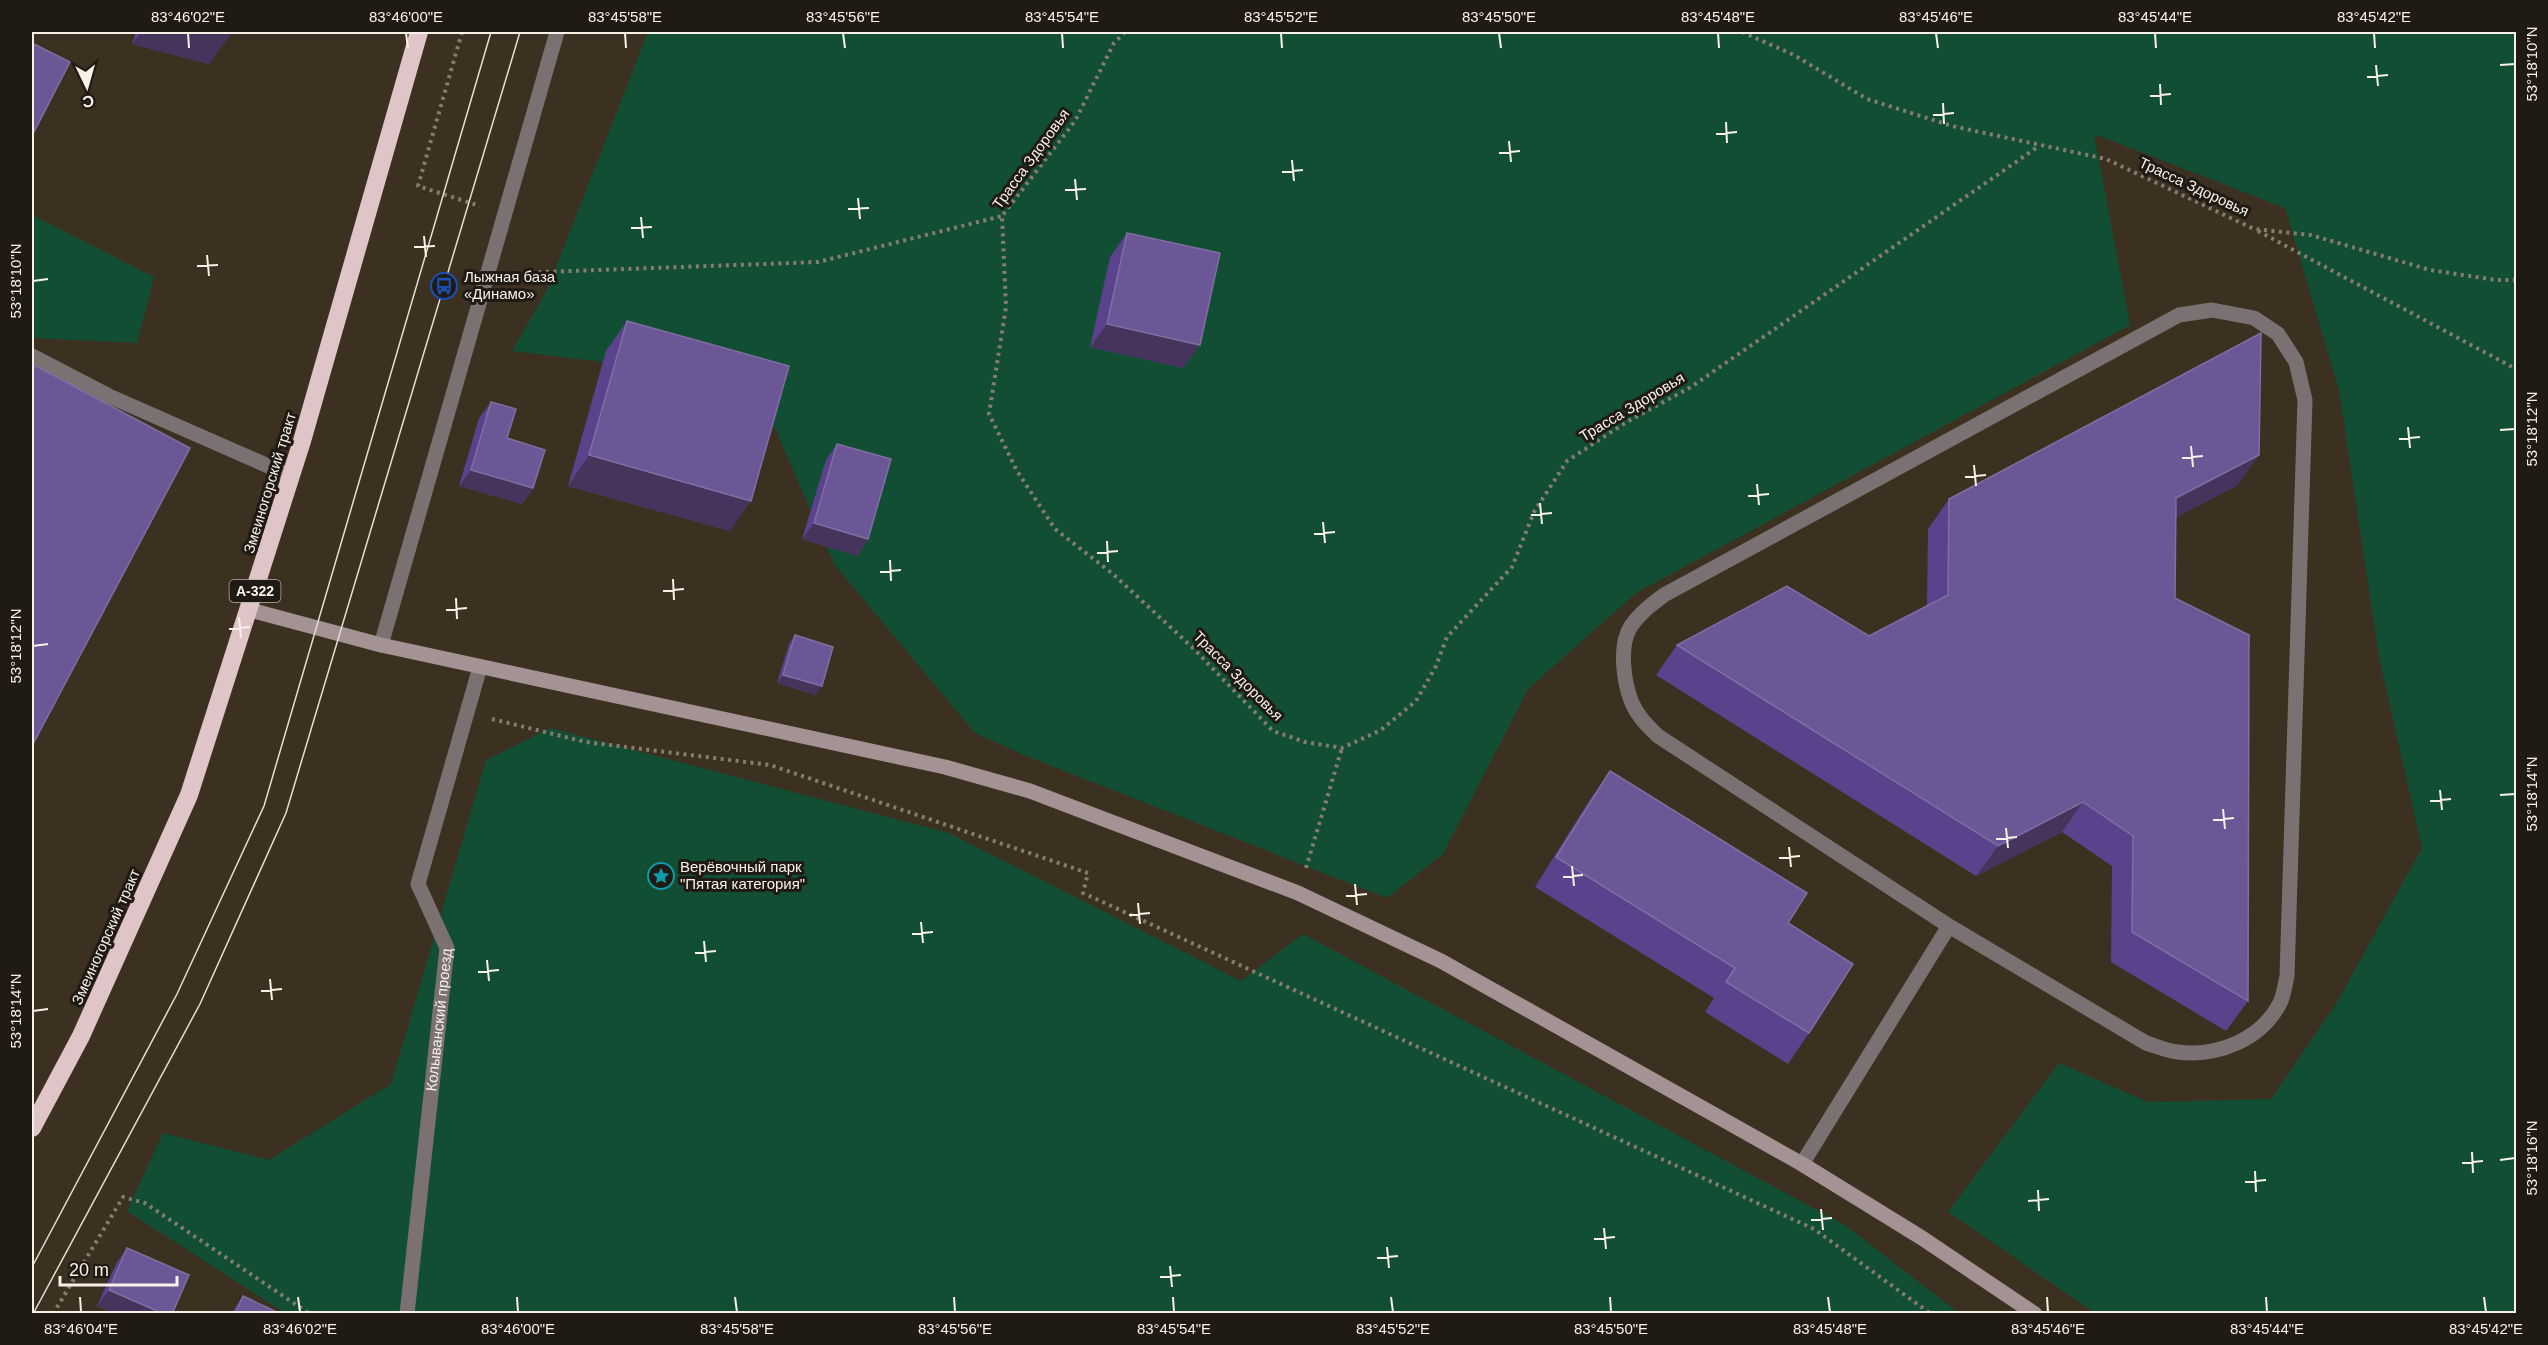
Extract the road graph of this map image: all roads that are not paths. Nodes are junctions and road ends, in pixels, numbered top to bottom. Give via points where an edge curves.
1 (419, 32) edge
2 (557, 32) edge
3 (32, 356) edge
4 (291, 476) junction
5 (250, 609) junction
6 (381, 645) junction
7 (480, 668) junction
8 (1949, 926) junction
9 (32, 1128) edge
10 (1802, 1164) junction
11 (407, 1314) edge
12 (2036, 1314) edge

1 - 4 highway, Змеиногорский тракт / А-322
2 - 6 street
3 - 4 street via 109,396
4 - 5 highway, Змеиногорский тракт / А-322
5 - 6 street
5 - 9 highway, Змеиногорский тракт / А-322 via 189,795 81,1036
6 - 7 street
7 - 10 street via 945,767 1030,791 1298,893 1442,961
7 - 11 street, Колыванский проезд via 418,884 447,948
8 - 8 street via 1658,736 1633,704 1627,683 1624,645 1630,628 1645,609 1664,595 2179,315 2212,310 2254,318 2278,334 2296,362 2305,400 2287,976 2280,1003 2260,1028 2240,1042 2214,1052 2177,1052 2146,1043
8 - 10 street
10 - 12 street

